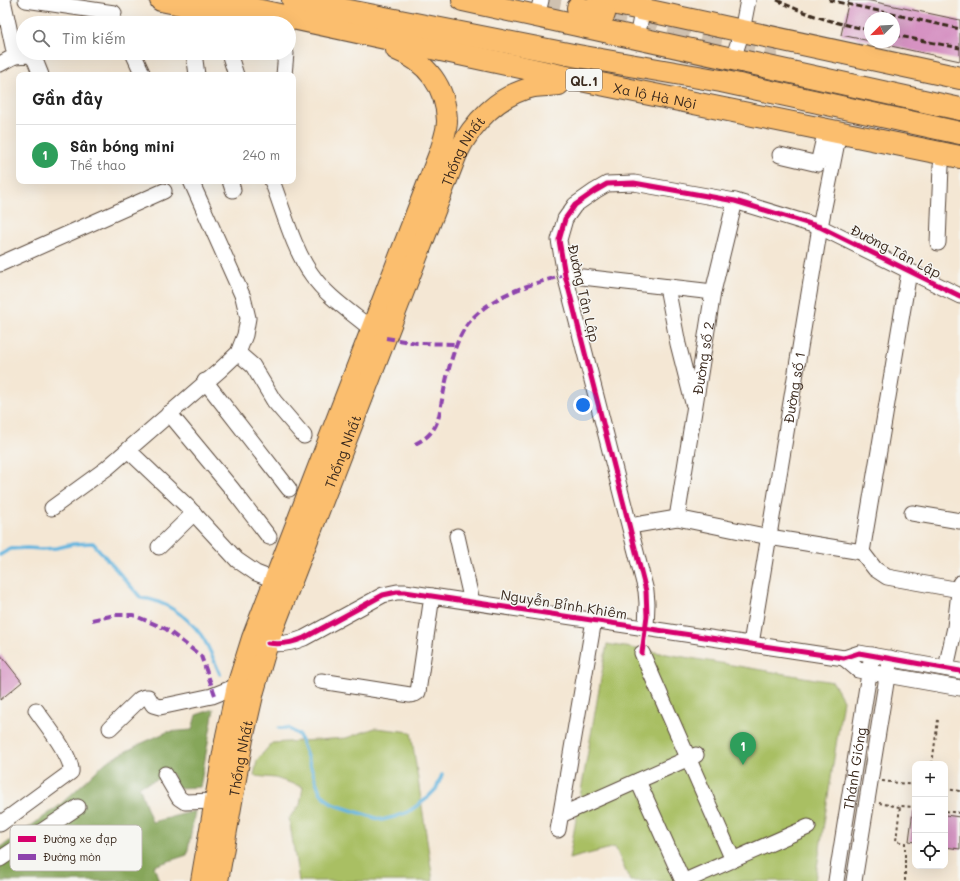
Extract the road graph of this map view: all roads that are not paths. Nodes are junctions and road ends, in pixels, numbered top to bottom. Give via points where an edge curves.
1 (3, 0) edge
2 (26, 0) edge
3 (161, 0) edge
4 (748, 0) edge
5 (474, 1) edge
6 (643, 4) edge
7 (602, 7) edge
8 (539, 8) edge
9 (578, 8) tunnel mouth
10 (222, 10) edge
11 (116, 12) edge
12 (244, 16) edge
13 (263, 16) edge
14 (296, 21) edge
15 (296, 21) edge
16 (296, 22) edge
17 (742, 31) junction
18 (637, 38) junction
19 (396, 50) junction
20 (778, 51) tunnel mouth
21 (16, 56) joint
22 (733, 59) junction
23 (35, 60) edge
24 (136, 60) edge
25 (195, 60) edge
26 (230, 60) edge
27 (285, 60) edge
28 (0, 64) edge
29 (485, 64) junction
30 (41, 72) edge
31 (142, 72) edge
32 (197, 72) edge
33 (235, 72) edge
34 (284, 72) edge
35 (960, 78) edge
36 (559, 84) junction
37 (960, 90) edge
38 (676, 104) junction
39 (960, 109) edge
40 (960, 133) edge
41 (832, 136) junction
42 (449, 152) junction
43 (780, 155) dead end
44 (960, 157) edge
45 (950, 168) edge
46 (192, 184) edge
47 (273, 184) edge
48 (164, 192) dead end
49 (735, 201) junction
50 (820, 227) junction
51 (938, 243) dead end
52 (0, 264) edge
53 (909, 272) junction
54 (565, 275) junction
55 (667, 287) junction
56 (713, 292) junction
57 (960, 296) edge
58 (371, 329) junction
59 (238, 353) junction
60 (205, 382) junction
61 (694, 410) junction
62 (169, 413) junction
63 (304, 436) dead end
64 (128, 450) junction
65 (288, 489) dead end
66 (52, 508) dead end
67 (194, 513) junction
68 (912, 513) dead end
69 (677, 518) junction
70 (960, 521) edge
71 (630, 526) junction
72 (269, 536) dead end
73 (456, 536) dead end
74 (769, 537) junction
75 (160, 547) dead end
76 (862, 552) junction
77 (274, 580) junction
78 (960, 588) edge
79 (432, 596) junction
80 (472, 602) junction
81 (594, 620) junction
82 (646, 628) junction
83 (957, 628) edge
84 (260, 640) junction
85 (751, 644) junction
86 (642, 653) dead end
87 (872, 655) junction
88 (844, 658) junction
89 (890, 658) junction
90 (953, 670) edge
91 (870, 673) junction
92 (888, 676) junction
93 (321, 681) dead end
94 (960, 688) edge
95 (246, 689) junction
96 (36, 710) dead end
97 (110, 728) dead end
98 (692, 757) junction
99 (165, 774) dead end
100 (638, 781) junction
101 (215, 801) junction
102 (78, 807) dead end
103 (561, 815) junction
104 (0, 824) edge
105 (51, 825) edge
106 (808, 826) dead end
107 (558, 830) dead end
108 (10, 852) edge
109 (0, 859) edge
110 (741, 859) junction
111 (201, 881) edge
112 (218, 881) edge
113 (836, 881) edge
114 (854, 881) edge

1 - 21 street
2 - 11 street
3 - 10 highway, Xa lộ Hà Nội / QL.1
4 - 17 street
5 - 8 highway
6 - 7 highway
6 - 17 highway
6 - 18 street
7 - 9 highway
8 - 18 highway
10 - 12 highway, Xa lộ Hà Nội / QL.1
10 - 13 highway, Xa lộ Hà Nội / QL.1
14 - 29 highway, Xa lộ Hà Nội / QL.1
15 - 40 highway, Xa lộ Hà Nội / QL.1 via 578,56 721,81
16 - 19 highway, Xa lộ Hà Nội / QL.1
17 - 22 street
17 - 35 highway
18 - 22 highway
19 - 29 highway, Xa lộ Hà Nội / QL.1
19 - 42 main road, Thống Nhất via 423,65 441,90
20 - 37 highway
21 - 28 street
22 - 39 highway
23 - 30 street
24 - 31 street
25 - 32 street
26 - 33 street
27 - 34 street
29 - 36 highway, Xa lộ Hà Nội / QL.1
29 - 38 highway, Xa lộ Hà Nội / QL.1
36 - 38 highway, Xa lộ Hà Nội / QL.1
36 - 42 main road, Thống Nhất via 521,91 498,103 478,121 463,142
38 - 41 highway, Xa lộ Hà Nội / QL.1
41 - 43 street via 818,164
41 - 44 highway, Xa lộ Hà Nội / QL.1
41 - 45 highway, Xa lộ Hà Nội / QL.1
41 - 50 street, Đường số 1
42 - 58 main road, Thống Nhất
42 - 84 main road, Thống Nhất
45 - 51 street
46 - 59 street via 243,297 248,318 245,336
47 - 58 street via 311,275 326,292
48 - 52 street
49 - 50 street, Đường Tân Lập
49 - 54 street, Đường Tân Lập via 634,183 607,184 575,205 565,220 559,240
49 - 56 street, Đường số 2
50 - 53 street, Đường Tân Lập
50 - 74 street, Đường số 1
53 - 57 street, Đường Tân Lập
53 - 76 street
54 - 55 street
54 - 71 street, Đường Tân Lập
55 - 56 street
55 - 61 street
56 - 61 street, Đường số 2
58 - 77 main road, Thống Nhất
59 - 60 street
59 - 63 street via 253,366 274,401
60 - 62 street
60 - 65 street
61 - 69 street, Đường số 2
62 - 64 street
62 - 72 street
64 - 66 street
64 - 67 street
67 - 75 street
67 - 77 street via 237,560 256,573
68 - 70 street
69 - 71 street
69 - 74 street
71 - 82 street, Đường Tân Lập via 646,591
73 - 80 street
74 - 76 street
74 - 85 street, Đường số 1
76 - 78 street via 875,569 887,577
77 - 84 main road, Thống Nhất
78 - 83 street
79 - 80 street, Nguyễn Bỉnh Khiêm
79 - 84 street, Nguyễn Bỉnh Khiêm via 405,592 383,595 292,643 277,644
79 - 93 street via 418,692 410,695
80 - 81 street, Nguyễn Bỉnh Khiêm
81 - 82 street, Nguyễn Bỉnh Khiêm
81 - 103 street
82 - 85 street, Nguyễn Bỉnh Khiêm
83 - 90 street
84 - 95 main road, Thống Nhất
85 - 88 street, Nguyễn Bỉnh Khiêm
86 - 98 street
87 - 88 street, Nguyễn Bỉnh Khiêm via 859,653
87 - 89 street, Nguyễn Bỉnh Khiêm
87 - 91 street, Thánh Gióng
88 - 91 street via 858,670
89 - 90 street, Nguyễn Bỉnh Khiêm
89 - 92 street, Thánh Gióng
91 - 92 street
91 - 113 street, Thánh Gióng
92 - 94 street
92 - 114 street, Thánh Gióng
95 - 97 street via 160,707 153,705 145,696
95 - 101 main road, Thống Nhất via 226,736
95 - 112 main road, Thống Nhất via 243,739
96 - 104 street via 69,757 71,772
98 - 100 street
98 - 110 street
99 - 101 street via 179,798 185,802
100 - 103 street
100 - 110 street via 683,880
101 - 111 main road, Thống Nhất
102 - 105 street
103 - 107 street
106 - 110 street
108 - 109 street

